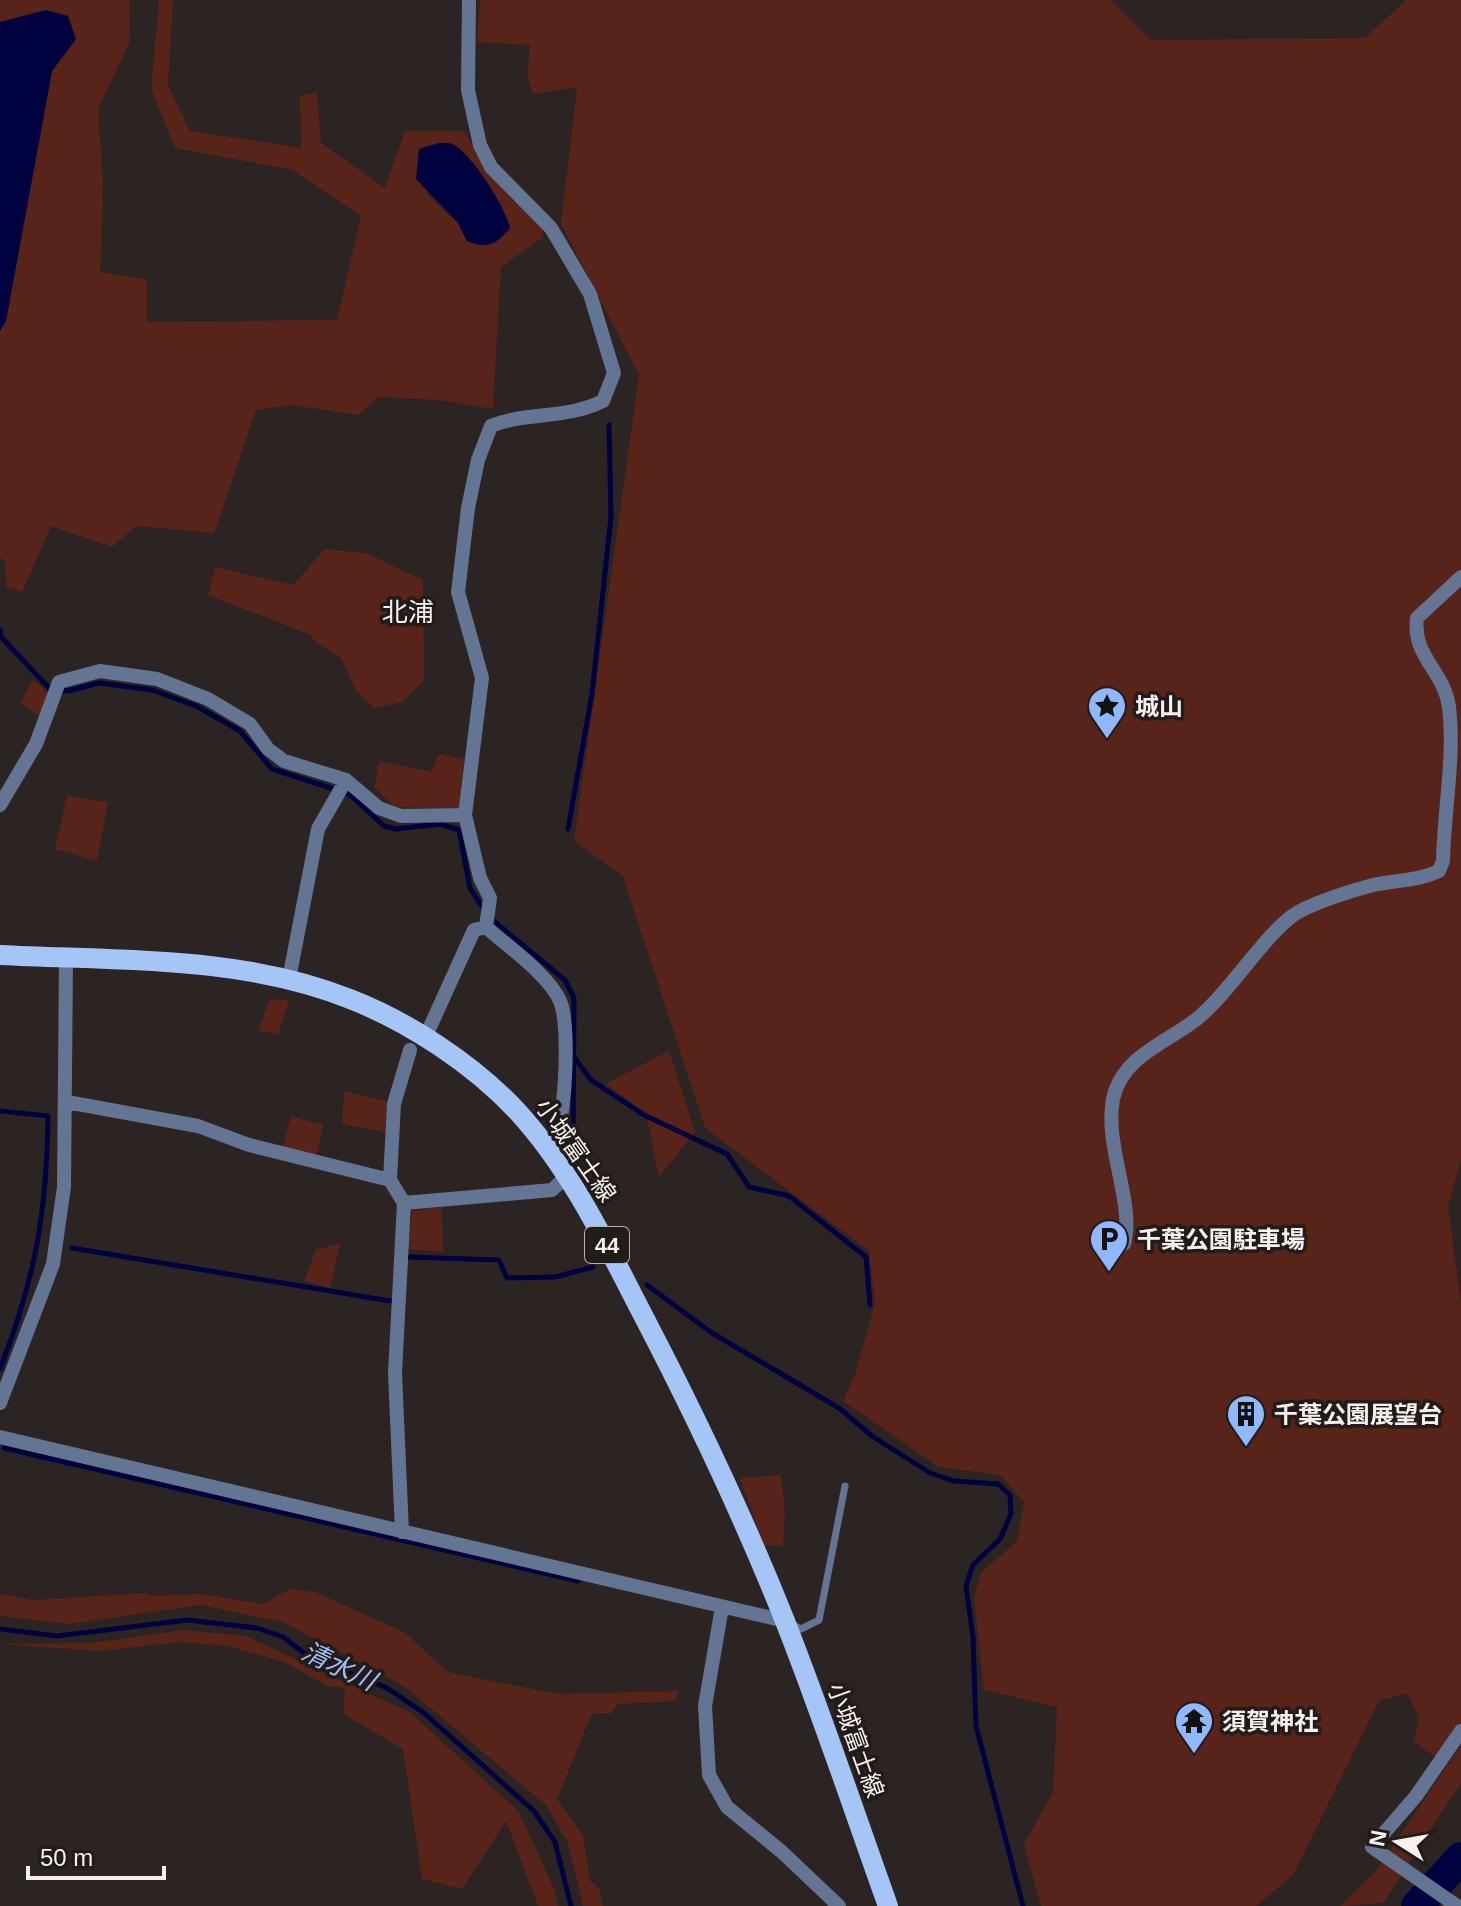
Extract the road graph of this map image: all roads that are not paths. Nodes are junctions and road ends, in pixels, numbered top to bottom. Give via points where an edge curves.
1 (469, 0) edge
2 (1461, 577) edge
3 (346, 780) junction
4 (0, 805) edge
5 (465, 815) junction
6 (486, 927) junction
7 (0, 955) edge
8 (66, 959) junction
9 (289, 979) junction
10 (418, 1044) junction
11 (67, 1102) junction
12 (552, 1153) junction
13 (568, 1175) junction
14 (390, 1180) junction
15 (404, 1203) junction
16 (1124, 1244) dead end
17 (0, 1403) edge
18 (0, 1437) edge
19 (845, 1486) dead end
20 (402, 1532) junction
21 (722, 1607) junction
22 (785, 1621) junction
23 (1461, 1731) edge
24 (1456, 1905) edge
25 (839, 1906) edge
26 (888, 1906) edge

1 - 5 street via 468,90 480,145 491,167 551,228 590,294 614,373 603,401 577,413 491,426 478,460 458,592 482,678
2 - 16 street via 1417,618 1415,635 1449,705 1439,871 1373,885 1301,910 1274,932 1243,974 1199,1017 1129,1065 1118,1079 1111,1136
3 - 4 street via 284,761 250,724 208,699 157,679 100,671 59,682 36,744
3 - 5 street via 379,808 401,816
3 - 9 street via 318,829
5 - 6 street via 490,898
6 - 10 street via 474,930
6 - 12 street via 559,999 565,1018 563,1115
7 - 8 main road, 小城富士線 / 44
8 - 9 main road, 小城富士線 / 44 via 190,963
8 - 11 street
9 - 10 main road, 小城富士線 / 44 via 351,999
10 - 12 main road, 小城富士線 / 44 via 472,1071 515,1109
10 - 14 street via 394,1104
11 - 14 street via 198,1126 249,1145
11 - 17 street via 64,1187 53,1264
12 - 13 main road, 小城富士線 / 44
13 - 15 street via 552,1190
13 - 22 main road, 小城富士線 / 44 via 674,1375
14 - 15 street
15 - 20 street via 395,1373
18 - 20 street
19 - 22 lane via 819,1620 801,1629
20 - 21 street
21 - 22 street
21 - 25 street via 705,1706 709,1775 727,1807
22 - 26 main road, 小城富士線 / 44
23 - 24 street via 1372,1847

